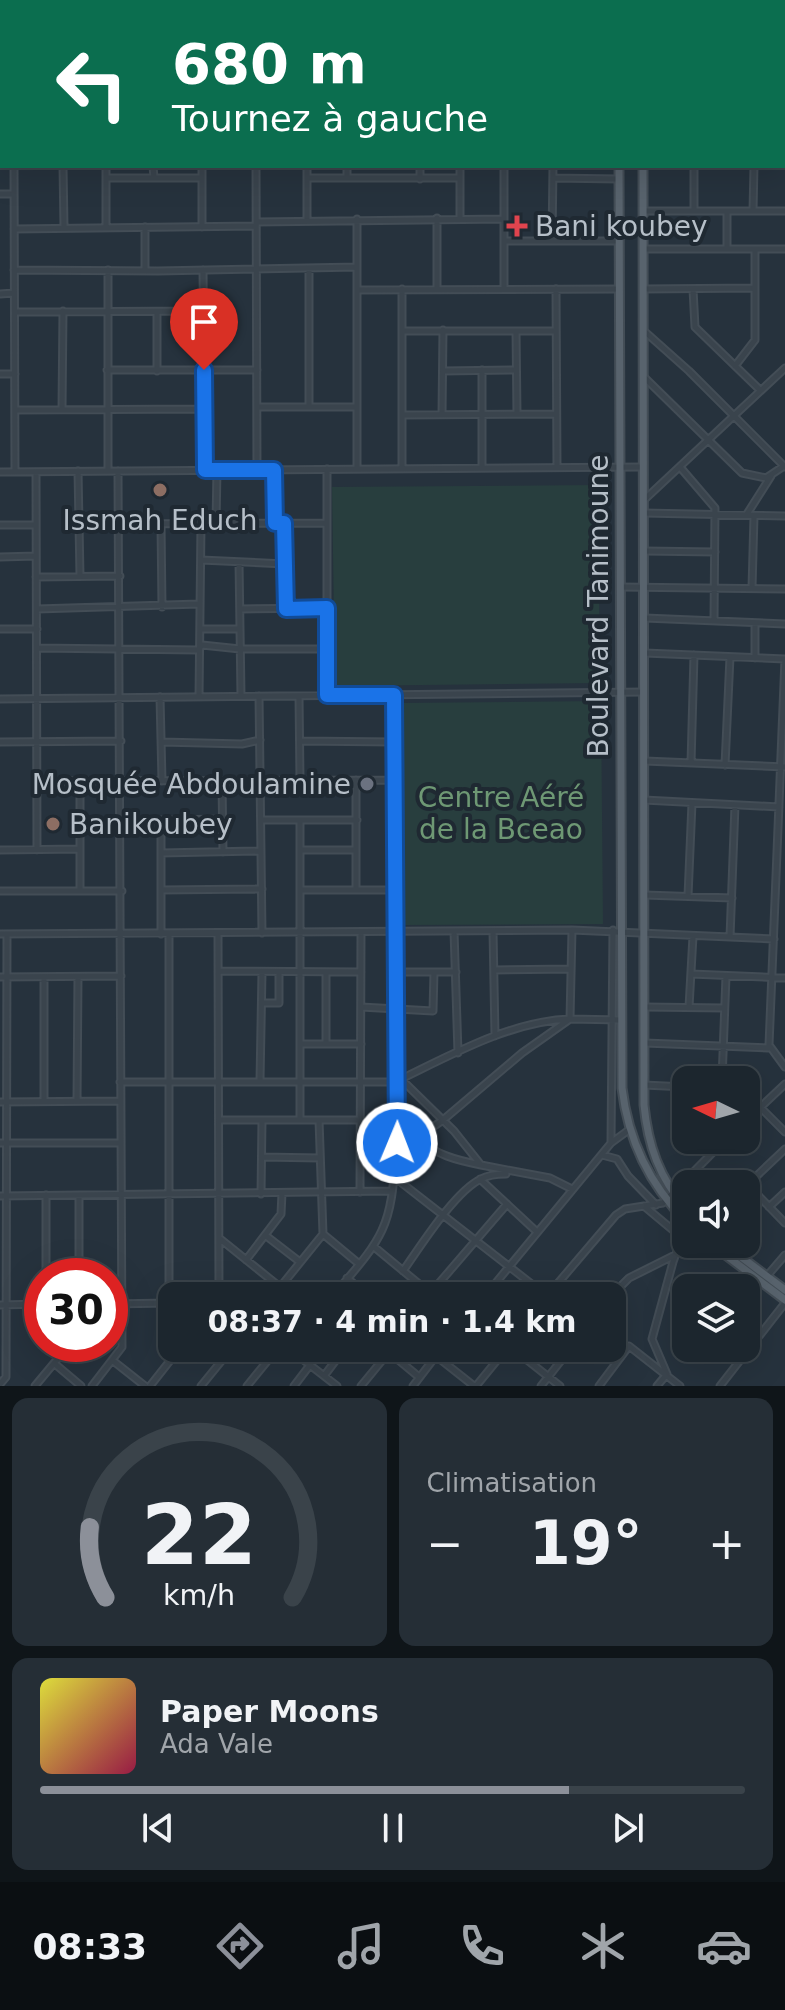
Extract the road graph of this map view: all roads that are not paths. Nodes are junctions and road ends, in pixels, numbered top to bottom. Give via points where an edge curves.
1 (14, 168) edge
2 (63, 168) edge
3 (106, 168) edge
4 (153, 168) edge
5 (202, 168) edge
6 (256, 168) edge
7 (307, 168) edge
8 (347, 168) edge
9 (420, 168) edge
10 (460, 168) edge
11 (504, 168) edge
12 (553, 168) edge
13 (619, 168) edge
14 (643, 168) edge
15 (694, 168) edge
16 (754, 168) edge
17 (106, 178) junction
18 (154, 178) junction
19 (202, 178) junction
20 (307, 178) junction
21 (347, 178) junction
22 (460, 178) junction
23 (553, 178) junction
24 (420, 179) junction
25 (619, 179) junction
26 (0, 194) edge
27 (14, 194) junction
28 (644, 211) junction
29 (694, 211) junction
30 (727, 211) junction
31 (753, 211) junction
32 (785, 211) edge
33 (437, 218) junction
34 (460, 218) junction
35 (357, 219) junction
36 (504, 219) junction
37 (307, 220) junction
38 (256, 224) junction
39 (64, 227) junction
40 (106, 227) junction
41 (145, 227) junction
42 (202, 227) junction
43 (14, 229) junction
44 (504, 241) junction
45 (552, 241) junction
46 (619, 241) junction
47 (644, 249) junction
48 (727, 249) junction
49 (755, 249) junction
50 (785, 249) edge
51 (357, 267) junction
52 (309, 268) junction
53 (256, 269) junction
54 (14, 270) junction
55 (108, 270) junction
56 (145, 270) junction
57 (203, 270) junction
58 (755, 288) junction
59 (402, 289) junction
60 (437, 289) junction
61 (504, 289) junction
62 (556, 289) junction
63 (619, 289) junction
64 (644, 289) junction
65 (693, 289) junction
66 (357, 290) junction
67 (14, 293) junction
68 (0, 294) edge
69 (63, 311) junction
70 (108, 311) junction
71 (157, 311) junction
72 (203, 311) junction
73 (15, 312) junction
74 (443, 330) junction
75 (643, 330) junction
76 (402, 331) junction
77 (516, 331) junction
78 (556, 331) junction
79 (735, 366) junction
80 (785, 368) edge
81 (107, 370) junction
82 (204, 370) junction
83 (257, 370) junction
84 (482, 370) junction
85 (516, 370) junction
86 (157, 371) junction
87 (443, 371) junction
88 (0, 374) edge
89 (15, 374) junction
90 (644, 376) junction
91 (760, 390) junction
92 (257, 407) junction
93 (309, 407) junction
94 (357, 407) junction
95 (62, 409) junction
96 (204, 409) junction
97 (15, 410) junction
98 (107, 410) junction
99 (442, 414) junction
100 (482, 414) junction
101 (517, 414) junction
102 (556, 414) junction
103 (403, 415) junction
104 (733, 415) junction
105 (708, 440) junction
106 (557, 467) junction
107 (620, 467) junction
108 (644, 467) junction
109 (680, 467) junction
110 (785, 467) edge
111 (482, 468) junction
112 (327, 469) junction
113 (357, 469) junction
114 (401, 469) junction
115 (205, 470) junction
116 (217, 470) junction
117 (257, 470) junction
118 (274, 470) junction
119 (78, 471) junction
120 (108, 471) junction
121 (118, 471) junction
122 (0, 472) edge
123 (15, 472) junction
124 (36, 472) junction
125 (771, 476) junction
126 (644, 500) junction
127 (644, 513) junction
128 (715, 514) junction
129 (750, 515) junction
130 (785, 516) edge
131 (216, 523) junction
132 (275, 523) junction
133 (284, 523) junction
134 (327, 523) junction
135 (120, 524) junction
136 (161, 524) junction
137 (201, 524) junction
138 (0, 525) edge
139 (36, 525) junction
140 (645, 551) junction
141 (715, 552) junction
142 (36, 556) junction
143 (0, 557) edge
144 (201, 560) junction
145 (239, 562) junction
146 (285, 564) junction
147 (80, 576) junction
148 (120, 576) junction
149 (36, 577) junction
150 (620, 587) junction
151 (645, 587) junction
152 (714, 588) junction
153 (752, 588) junction
154 (785, 589) edge
155 (200, 604) junction
156 (162, 607) junction
157 (327, 608) junction
158 (37, 609) junction
159 (120, 609) junction
160 (240, 609) junction
161 (286, 609) junction
162 (645, 618) junction
163 (714, 621) junction
164 (755, 623) junction
165 (785, 624) edge
166 (0, 629) edge
167 (37, 629) junction
168 (200, 629) junction
169 (240, 629) junction
170 (202, 645) junction
171 (37, 648) junction
172 (120, 649) junction
173 (240, 649) junction
174 (327, 649) junction
175 (645, 653) junction
176 (694, 655) junction
177 (730, 657) junction
178 (755, 658) junction
179 (785, 659) edge
180 (645, 692) junction
181 (621, 693) junction
182 (327, 695) junction
183 (394, 695) junction
184 (241, 696) junction
185 (259, 696) junction
186 (299, 696) junction
187 (120, 697) junction
188 (160, 697) junction
189 (199, 697) junction
190 (37, 698) junction
191 (0, 699) edge
192 (260, 740) junction
193 (37, 741) junction
194 (121, 741) junction
195 (300, 741) junction
196 (0, 742) edge
197 (162, 742) junction
198 (394, 742) junction
199 (645, 761) junction
200 (691, 763) junction
201 (725, 765) junction
202 (783, 767) edge
203 (300, 780) junction
204 (356, 780) junction
205 (395, 780) junction
206 (37, 781) junction
207 (121, 781) junction
208 (162, 781) junction
209 (260, 781) junction
210 (80, 782) junction
211 (222, 782) junction
212 (644, 800) junction
213 (692, 803) junction
214 (735, 805) junction
215 (779, 807) junction
216 (222, 819) junction
217 (161, 820) junction
218 (261, 820) junction
219 (300, 820) junction
220 (357, 820) junction
221 (121, 821) junction
222 (80, 849) junction
223 (0, 850) edge
224 (37, 850) junction
225 (300, 850) junction
226 (356, 850) junction
227 (261, 851) junction
228 (777, 851) junction
229 (785, 851) edge
230 (223, 852) junction
231 (161, 853) junction
232 (262, 889) junction
233 (161, 890) junction
234 (300, 890) junction
235 (356, 890) junction
236 (396, 890) junction
237 (0, 891) edge
238 (80, 891) junction
239 (122, 891) junction
240 (645, 895) junction
241 (688, 896) junction
242 (732, 898) junction
243 (572, 930) junction
244 (454, 931) junction
245 (493, 931) junction
246 (617, 931) junction
247 (645, 931) junction
248 (396, 932) junction
249 (218, 933) junction
250 (262, 933) junction
251 (300, 933) junction
252 (361, 933) junction
253 (4, 934) edge
254 (122, 934) junction
255 (165, 934) junction
256 (693, 936) junction
257 (730, 937) junction
258 (774, 939) junction
259 (571, 969) junction
260 (494, 970) junction
261 (218, 971) junction
262 (262, 972) junction
263 (279, 972) junction
264 (300, 972) junction
265 (326, 972) junction
266 (361, 972) junction
267 (397, 972) junction
268 (434, 972) junction
269 (456, 972) junction
270 (691, 974) junction
271 (121, 976) junction
272 (726, 976) junction
273 (3, 977) edge
274 (44, 977) junction
275 (78, 977) junction
276 (772, 977) junction
277 (785, 978) edge
278 (262, 1003) junction
279 (361, 1007) junction
280 (645, 1007) junction
281 (689, 1007) junction
282 (725, 1008) junction
283 (397, 1009) junction
284 (570, 1019) junction
285 (617, 1020) junction
286 (495, 1036) junction
287 (645, 1043) junction
288 (300, 1044) junction
289 (326, 1044) junction
290 (361, 1044) junction
291 (723, 1045) junction
292 (769, 1048) junction
293 (458, 1053) junction
294 (722, 1066) edge
295 (785, 1067) edge
296 (260, 1081) junction
297 (300, 1081) junction
298 (361, 1081) junction
299 (398, 1081) junction
300 (120, 1082) junction
301 (168, 1082) junction
302 (218, 1082) junction
303 (785, 1084) edge
304 (644, 1085) junction
305 (672, 1086) edge
306 (44, 1101) junction
307 (77, 1101) junction
308 (120, 1101) junction
309 (3, 1102) edge
310 (761, 1107) joint
311 (219, 1120) junction
312 (262, 1120) junction
313 (300, 1120) junction
314 (319, 1120) junction
315 (361, 1120) junction
316 (443, 1120) junction
317 (630, 1129) junction
318 (785, 1132) edge
319 (417, 1138) junction
320 (3, 1143) edge
321 (120, 1143) junction
322 (397, 1143) junction
323 (611, 1143) junction
324 (785, 1149) edge
325 (711, 1154) edge
326 (601, 1155) junction
327 (262, 1157) junction
328 (320, 1158) junction
329 (481, 1165) junction
330 (696, 1170) edge
331 (760, 1173) edge
332 (518, 1174) junction
333 (394, 1177) junction
334 (480, 1179) junction
335 (572, 1189) junction
336 (391, 1191) junction
337 (672, 1191) edge
338 (360, 1192) junction
339 (785, 1192) edge
340 (282, 1193) junction
341 (322, 1193) junction
342 (261, 1194) junction
343 (672, 1194) edge
344 (46, 1195) junction
345 (79, 1195) junction
346 (121, 1195) junction
347 (170, 1195) junction
348 (219, 1195) junction
349 (3, 1196) edge
350 (760, 1198) edge
351 (666, 1200) junction
352 (507, 1204) junction
353 (656, 1205) junction
354 (644, 1206) junction
355 (672, 1206) edge
356 (769, 1207) junction
357 (442, 1215) junction
358 (785, 1223) edge
359 (672, 1229) edge
360 (537, 1232) junction
361 (323, 1234) junction
362 (265, 1235) junction
363 (219, 1238) junction
364 (473, 1241) junction
365 (373, 1246) junction
366 (785, 1255) edge
367 (672, 1256) edge
368 (46, 1258) edge
369 (79, 1258) edge
370 (122, 1258) edge
371 (674, 1258) edge
372 (729, 1258) edge
373 (743, 1258) edge
374 (246, 1260) junction
375 (300, 1262) junction
376 (358, 1263) junction
377 (509, 1266) junction
378 (403, 1271) junction
379 (767, 1276) junction
380 (347, 1278) junction
381 (170, 1282) edge
382 (219, 1282) edge
383 (274, 1282) edge
384 (284, 1282) edge
385 (344, 1282) edge
386 (352, 1282) edge
387 (415, 1282) edge
388 (439, 1282) edge
389 (496, 1282) edge
390 (529, 1282) edge
391 (559, 1282) edge
392 (625, 1282) edge
393 (785, 1290) edge
394 (785, 1302) edge
395 (158, 1303) edge
396 (24, 1304) edge
397 (128, 1304) edge
398 (3, 1305) edge
399 (110, 1362) edge
400 (115, 1362) edge
401 (168, 1362) edge
402 (221, 1362) edge
403 (267, 1362) edge
404 (306, 1362) edge
405 (334, 1362) edge
406 (378, 1362) edge
407 (401, 1362) edge
408 (432, 1362) edge
409 (449, 1362) edge
410 (496, 1362) edge
411 (528, 1362) edge
412 (560, 1362) edge
413 (55, 1364) joint
414 (310, 1365) junction
415 (667, 1374) junction
416 (324, 1376) junction
417 (419, 1377) junction
418 (549, 1377) junction
419 (2, 1383) edge
420 (35, 1386) edge
421 (81, 1386) edge
422 (92, 1386) edge
423 (147, 1386) edge
424 (201, 1386) edge
425 (247, 1386) edge
426 (294, 1386) edge
427 (337, 1386) edge
428 (361, 1386) edge
429 (413, 1386) edge
430 (475, 1386) edge
431 (541, 1386) edge
432 (560, 1386) edge
433 (599, 1386) edge
434 (657, 1386) edge
435 (680, 1386) edge
436 (720, 1386) edge

1 - 27 street
2 - 39 street
3 - 17 street
4 - 18 street
5 - 19 street
6 - 38 street
7 - 20 street
8 - 21 street
9 - 24 street
10 - 22 street
11 - 36 street
12 - 23 street
13 - 25 main road, Boulevard Tanimoune
14 - 28 main road, Boulevard Tanimoune
15 - 29 street
16 - 31 street
17 - 18 street
17 - 40 street
18 - 19 street
19 - 42 street
20 - 21 street
20 - 37 street
21 - 24 street
22 - 24 street
22 - 34 street
23 - 25 street
23 - 45 street
25 - 46 main road, Boulevard Tanimoune
26 - 27 street
27 - 43 street
28 - 29 street
28 - 47 main road, Boulevard Tanimoune
29 - 30 street
30 - 31 street
30 - 48 street
31 - 32 street
33 - 34 street
33 - 35 street
33 - 60 street
34 - 36 street
35 - 37 street
35 - 51 street
36 - 44 street
37 - 38 street
38 - 42 street
38 - 53 street
39 - 40 street
39 - 43 street
40 - 41 street
41 - 42 street
41 - 56 street
43 - 54 street
44 - 45 street
44 - 61 street
45 - 46 street
46 - 63 main road, Boulevard Tanimoune
47 - 48 street
47 - 64 main road, Boulevard Tanimoune
48 - 49 street
49 - 50 street
49 - 58 street
51 - 52 street
51 - 66 street
52 - 53 street
52 - 93 street
53 - 57 street
53 - 83 street
54 - 55 street
54 - 67 street
55 - 56 street
55 - 70 street
56 - 57 street
57 - 72 street
58 - 65 street
58 - 79 street via 755,342
59 - 60 street
59 - 66 street
59 - 76 street
60 - 61 street
61 - 62 street
62 - 63 street
62 - 78 street
63 - 107 main road, Boulevard Tanimoune
64 - 65 street
64 - 75 main road, Boulevard Tanimoune
65 - 79 street via 695,327
66 - 94 street
67 - 68 street
67 - 73 street
69 - 70 street
69 - 73 street
69 - 95 street
70 - 71 street
70 - 81 street
71 - 72 street
71 - 86 street
72 - 82 street
73 - 89 street
74 - 76 street
74 - 77 street
74 - 87 street
75 - 90 main road, Boulevard Tanimoune
75 - 104 street
76 - 103 street
77 - 78 street
77 - 85 street
78 - 102 street
79 - 91 street
80 - 91 street
81 - 86 street
81 - 98 street
82 - 83 street
82 - 86 street
82 - 96 street
83 - 92 street
84 - 85 street
84 - 87 street
84 - 100 street
85 - 101 street
87 - 99 street
88 - 89 street
89 - 97 street
90 - 105 street
90 - 108 main road, Boulevard Tanimoune
91 - 104 street
92 - 93 street
92 - 117 street
93 - 94 street
94 - 113 street
95 - 97 street
95 - 98 street
96 - 98 street
96 - 115 street
97 - 123 street
98 - 120 street
99 - 100 street
99 - 103 street
100 - 101 street
100 - 111 street
101 - 102 street
102 - 106 street
103 - 114 street
104 - 105 street
104 - 110 street
105 - 109 street
105 - 125 street via 742,473
106 - 107 street
106 - 111 street
107 - 108 street
107 - 150 main road, Boulevard Tanimoune
108 - 126 main road, Boulevard Tanimoune
109 - 126 street
109 - 128 street via 713,503
110 - 125 street
111 - 114 street
112 - 113 street
112 - 118 street
112 - 134 street
113 - 114 street
115 - 116 street
115 - 121 street
116 - 117 street
116 - 131 street
117 - 118 street
118 - 132 street
119 - 120 street
119 - 124 street
119 - 147 street
120 - 121 street
121 - 135 street
122 - 123 street
123 - 124 street
124 - 139 street
125 - 129 street
126 - 127 main road, Boulevard Tanimoune
127 - 128 street
127 - 140 main road, Boulevard Tanimoune
128 - 129 street
128 - 141 street
129 - 130 street
129 - 153 street
131 - 132 street
131 - 137 street
132 - 133 street
133 - 134 street
133 - 146 street
134 - 157 street
135 - 136 street
135 - 148 street
136 - 137 street
136 - 156 street
137 - 144 street
138 - 139 street
139 - 142 street
140 - 141 street
140 - 151 main road, Boulevard Tanimoune
141 - 152 street
142 - 143 street
142 - 149 street
144 - 145 street
144 - 155 street
145 - 146 street
145 - 160 street
146 - 161 street
147 - 148 street
147 - 149 street
148 - 159 street
149 - 158 street
150 - 151 street
150 - 181 main road, Boulevard Tanimoune
151 - 152 street
151 - 162 main road, Boulevard Tanimoune
152 - 153 street
152 - 163 street
153 - 154 street
155 - 156 street
155 - 168 street
156 - 159 street
157 - 161 street
157 - 174 street
158 - 159 street
158 - 167 street
159 - 172 street
160 - 161 street
160 - 169 street
162 - 163 street
162 - 175 main road, Boulevard Tanimoune
163 - 164 street
164 - 165 street
164 - 178 street
166 - 167 street
167 - 171 street
168 - 169 street
168 - 170 street
169 - 173 street
170 - 172 street via 198,650
170 - 173 street
170 - 189 street
171 - 172 street
171 - 190 street
172 - 187 street
173 - 174 street
173 - 184 street
174 - 182 street
175 - 176 street
175 - 180 main road, Boulevard Tanimoune
176 - 177 street
176 - 200 street
177 - 178 street
177 - 201 street
178 - 179 street
179 - 202 street
180 - 181 street
180 - 199 main road, Boulevard Tanimoune
181 - 183 street
181 - 246 main road, Boulevard Tanimoune
182 - 183 street
182 - 186 street
183 - 198 street
184 - 185 street
184 - 189 street
185 - 186 street
185 - 192 street
186 - 195 street
187 - 188 street
187 - 190 street
187 - 194 street
188 - 189 street
188 - 197 street
190 - 191 street
190 - 193 street
192 - 197 street
192 - 209 street
193 - 194 street
193 - 196 street
193 - 206 street
194 - 207 street
195 - 198 street
195 - 203 street
197 - 208 street
198 - 205 street
199 - 200 street
199 - 212 main road, Boulevard Tanimoune
200 - 201 street
201 - 202 street
202 - 215 street
203 - 204 street
203 - 209 street
204 - 205 street
204 - 220 street
205 - 236 street
206 - 210 street
206 - 224 street
207 - 208 street
207 - 210 street
207 - 221 street
208 - 211 street
209 - 211 street
209 - 218 street
210 - 222 street
211 - 216 street
212 - 213 street
212 - 240 main road, Boulevard Tanimoune
213 - 214 street
213 - 241 street
214 - 215 street
214 - 242 street
215 - 228 street
216 - 217 street
216 - 230 street
217 - 221 street
217 - 231 street
218 - 219 street
218 - 227 street
219 - 220 street
219 - 225 street
220 - 226 street
221 - 239 street
222 - 224 street
222 - 238 street
223 - 224 street
225 - 226 street
225 - 234 street
226 - 235 street
227 - 230 street
227 - 232 street
228 - 229 street
228 - 258 street
230 - 231 street
231 - 233 street
232 - 233 street
232 - 250 street
233 - 255 street
234 - 235 street
234 - 251 street
235 - 236 street
236 - 248 street
237 - 238 street
238 - 239 street
239 - 254 street
240 - 241 street
240 - 247 main road, Boulevard Tanimoune
241 - 242 street
242 - 257 street
243 - 245 street
243 - 246 street
243 - 259 street
244 - 245 street
244 - 248 street
244 - 269 street
245 - 260 street
246 - 247 street
246 - 285 main road, Boulevard Tanimoune
247 - 256 street
247 - 280 main road, Boulevard Tanimoune
248 - 252 street
248 - 267 street
249 - 250 street
249 - 255 street
249 - 261 street
250 - 251 street
251 - 252 street
251 - 264 street
252 - 266 street
253 - 254 street
253 - 273 street
254 - 255 street
254 - 271 street
255 - 301 street
256 - 257 street
256 - 270 street
257 - 258 street
258 - 276 street
259 - 260 street
259 - 284 street
260 - 286 street
261 - 262 street
261 - 302 street
262 - 263 street
262 - 278 street
263 - 264 street
263 - 278 street via 279,1003
264 - 265 street
264 - 288 street
265 - 266 street
265 - 289 street
266 - 279 street
267 - 268 street
267 - 283 street
268 - 269 street
268 - 283 street via 433,1011
269 - 293 street
270 - 272 street
270 - 281 street
271 - 275 street
271 - 300 street
272 - 276 street
272 - 282 street
273 - 274 street
273 - 309 street
274 - 275 street
274 - 306 street
275 - 307 street
276 - 277 street
276 - 292 street
278 - 296 street
279 - 283 street
279 - 290 street
280 - 281 street
280 - 287 main road, Boulevard Tanimoune
281 - 282 street
282 - 291 street
283 - 299 street
284 - 285 street
284 - 286 street
284 - 316 street
285 - 317 main road, Boulevard Tanimoune
285 - 323 street
286 - 293 street
287 - 291 street
287 - 304 main road, Boulevard Tanimoune
288 - 289 street
288 - 297 street
289 - 290 street
290 - 298 street
291 - 292 street
291 - 294 street
292 - 295 street
293 - 299 street
296 - 297 street
296 - 302 street
297 - 298 street
297 - 313 street
298 - 299 street
298 - 315 street
299 - 316 street via 410,1085
299 - 322 street
300 - 301 street
300 - 308 street
301 - 302 street
301 - 347 street
302 - 311 street
303 - 310 street
304 - 305 street
304 - 337 main road, Boulevard Tanimoune via 647,1132
306 - 307 street
306 - 309 street
307 - 308 street
308 - 321 street
309 - 320 street
310 - 318 street
311 - 312 street
311 - 348 street
312 - 313 street
312 - 327 street
313 - 314 street
314 - 315 street
314 - 328 street
315 - 338 street
316 - 319 street
316 - 329 street
317 - 323 street
317 - 351 main road, Boulevard Tanimoune
319 - 322 street
319 - 329 street via 448,1158
320 - 321 street
320 - 349 street
321 - 346 street
322 - 333 street
323 - 326 street
324 - 331 street
325 - 330 street
326 - 335 street
326 - 353 street via 617,1159
327 - 328 street
327 - 342 street
328 - 341 street
329 - 332 street
332 - 334 street
332 - 335 street via 553,1179
333 - 336 street
333 - 357 street
334 - 352 street
334 - 357 street
335 - 360 street
336 - 338 street
336 - 365 street via 384,1227
338 - 341 street
339 - 356 street
340 - 341 street
340 - 342 street
340 - 362 street via 281,1214
341 - 361 street
342 - 348 street
343 - 351 street
344 - 345 street
344 - 349 street
344 - 368 street
345 - 346 street
345 - 369 street
346 - 347 street
346 - 370 street
347 - 348 street
347 - 381 street
348 - 363 street
349 - 398 street
350 - 356 street
351 - 353 street
351 - 355 main road, Boulevard Tanimoune
352 - 360 street
352 - 364 street
353 - 354 street
354 - 359 street
354 - 391 street via 616,1215
356 - 358 street
357 - 364 street
357 - 378 street
360 - 377 street
361 - 375 street
361 - 376 street
362 - 374 street
362 - 375 street
363 - 374 street
363 - 382 street
364 - 377 street
364 - 388 street
365 - 376 street
365 - 378 street
366 - 379 street
367 - 392 street
371 - 415 street via 652,1339
372 - 394 main road
373 - 379 main road
374 - 383 street
375 - 384 street
376 - 380 street
377 - 389 street
377 - 390 street
378 - 387 street
379 - 393 main road
380 - 385 street
380 - 386 street
394 - 436 street
395 - 397 street
396 - 398 street
398 - 419 street
399 - 422 street
400 - 423 street
401 - 423 street
402 - 424 street
403 - 425 street
404 - 414 street
405 - 416 street
406 - 428 street
407 - 417 street
408 - 417 street
409 - 430 street
410 - 430 street
411 - 418 street
412 - 418 street
413 - 420 street
413 - 421 street
414 - 416 street
414 - 426 street
415 - 433 street via 629,1346
415 - 434 street
415 - 435 street
416 - 427 street
417 - 429 street
418 - 431 street
418 - 432 street

